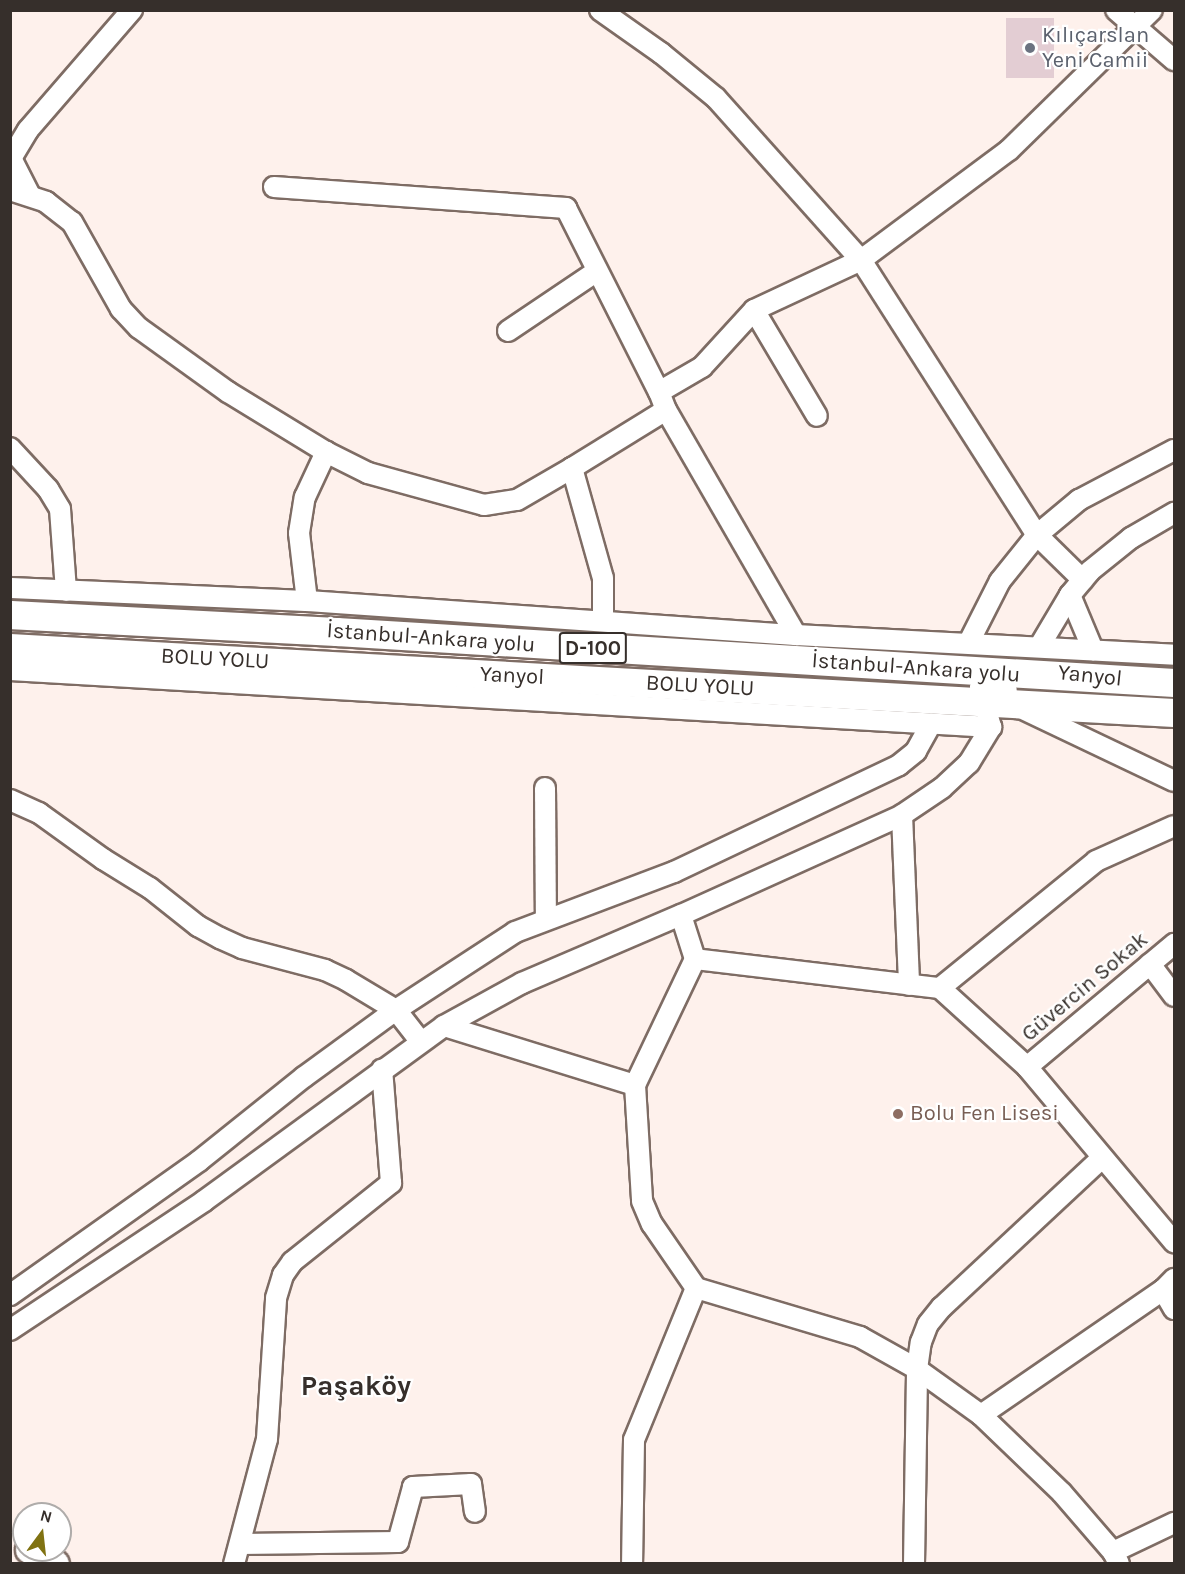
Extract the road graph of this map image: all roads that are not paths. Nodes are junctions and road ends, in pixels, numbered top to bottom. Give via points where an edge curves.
1 (132, 10) edge
2 (600, 10) edge
3 (1116, 10) edge
4 (1152, 10) edge
5 (1135, 27) junction
6 (1174, 60) edge
7 (11, 160) edge
8 (274, 187) dead end
9 (20, 192) edge
10 (861, 260) junction
11 (597, 271) junction
12 (754, 310) junction
13 (508, 331) dead end
14 (662, 401) junction
15 (817, 416) dead end
16 (10, 448) edge
17 (1174, 450) edge
18 (326, 452) junction
19 (572, 468) junction
20 (1174, 513) edge
21 (1037, 536) junction
22 (10, 588) edge
23 (1077, 588) junction
24 (66, 591) junction
25 (182, 597) junction
26 (307, 601) junction
27 (10, 615) edge
28 (603, 620) junction
29 (337, 632) junction
30 (796, 635) junction
31 (969, 642) junction
32 (1039, 647) junction
33 (10, 648) edge
34 (1093, 650) junction
35 (1174, 655) edge
36 (10, 670) edge
37 (1174, 683) edge
38 (980, 688) junction
39 (1174, 711) edge
40 (931, 724) junction
41 (991, 727) junction
42 (1174, 781) edge
43 (544, 788) dead end
44 (10, 800) edge
45 (902, 815) junction
46 (1174, 826) edge
47 (681, 915) junction
48 (546, 919) junction
49 (1174, 944) edge
50 (695, 959) junction
51 (1150, 964) junction
52 (909, 985) junction
53 (940, 988) junction
54 (1174, 996) edge
55 (396, 1010) junction
56 (444, 1026) junction
57 (420, 1041) junction
58 (1027, 1067) junction
59 (382, 1069) junction
60 (634, 1085) junction
61 (1102, 1158) junction
62 (1174, 1242) edge
63 (1169, 1285) edge
64 (696, 1288) junction
65 (10, 1294) edge
66 (1174, 1310) edge
67 (10, 1330) edge
68 (917, 1369) junction
69 (981, 1415) junction
70 (475, 1512) dead end
71 (1174, 1523) edge
72 (240, 1544) junction
73 (10, 1558) edge
74 (1116, 1558) edge
75 (22, 1563) edge
76 (234, 1563) edge
77 (632, 1563) edge
78 (914, 1563) edge

1 - 7 street via 28,130
2 - 10 street via 716,98
3 - 5 street
4 - 5 street
5 - 6 street
5 - 10 street via 1009,150
7 - 9 street
8 - 11 street via 566,208
9 - 18 street via 58,209 72,222 121,309 139,328 228,392
10 - 12 street
10 - 21 street
11 - 13 street
11 - 14 street
12 - 14 street via 702,367
12 - 15 street
14 - 19 street
14 - 30 street
16 - 24 street via 48,489 60,509
17 - 21 street via 1079,500
18 - 19 street via 368,474 484,505 517,500
18 - 26 street via 305,497 299,533
19 - 28 street via 603,578
20 - 23 street via 1108,554
21 - 23 street
21 - 31 street via 1000,581
22 - 24 street, Yanyol
23 - 32 street
23 - 34 street
24 - 25 street, Yanyol
25 - 26 street, Yanyol
25 - 29 street
26 - 28 street, Yanyol
27 - 29 highway, İstanbul-Ankara yolu / D-100
28 - 30 street, Yanyol
29 - 37 highway, İstanbul-Ankara yolu / D-100
30 - 31 street, Yanyol
31 - 32 street, Yanyol
32 - 34 street, Yanyol
33 - 39 highway, BOLU YOLU / D-100
34 - 35 street, Yanyol
36 - 40 street, Yanyol
38 - 39 street, Yanyol
38 - 41 street
38 - 42 street
40 - 41 street, Yanyol
40 - 48 street via 916,751 899,765 674,872
41 - 45 street via 969,763 942,788
43 - 48 street
44 - 55 street via 39,813 220,938 242,948 325,970
45 - 47 street
45 - 52 street
46 - 53 street via 1096,861
47 - 50 street
47 - 56 street via 522,983
48 - 55 street via 515,932
49 - 51 street, Güvercin Sokak
50 - 52 street
50 - 60 street
51 - 54 street
51 - 58 street, Güvercin Sokak
52 - 53 street
53 - 58 street
55 - 57 street
55 - 65 street via 199,1161
56 - 57 street
56 - 60 street
57 - 59 street
58 - 61 street
59 - 67 street via 204,1201
59 - 72 street via 391,1183 292,1262 283,1275 276,1298 267,1439
60 - 64 street via 642,1201 652,1224
61 - 62 street
61 - 68 street via 942,1307 924,1333
63 - 66 street
63 - 69 street
64 - 68 street via 860,1337
64 - 77 street via 634,1440
68 - 69 street
68 - 78 street
69 - 74 street via 1062,1493
70 - 72 street via 471,1484 413,1487 398,1542
71 - 74 street
72 - 76 street
73 - 75 main road

